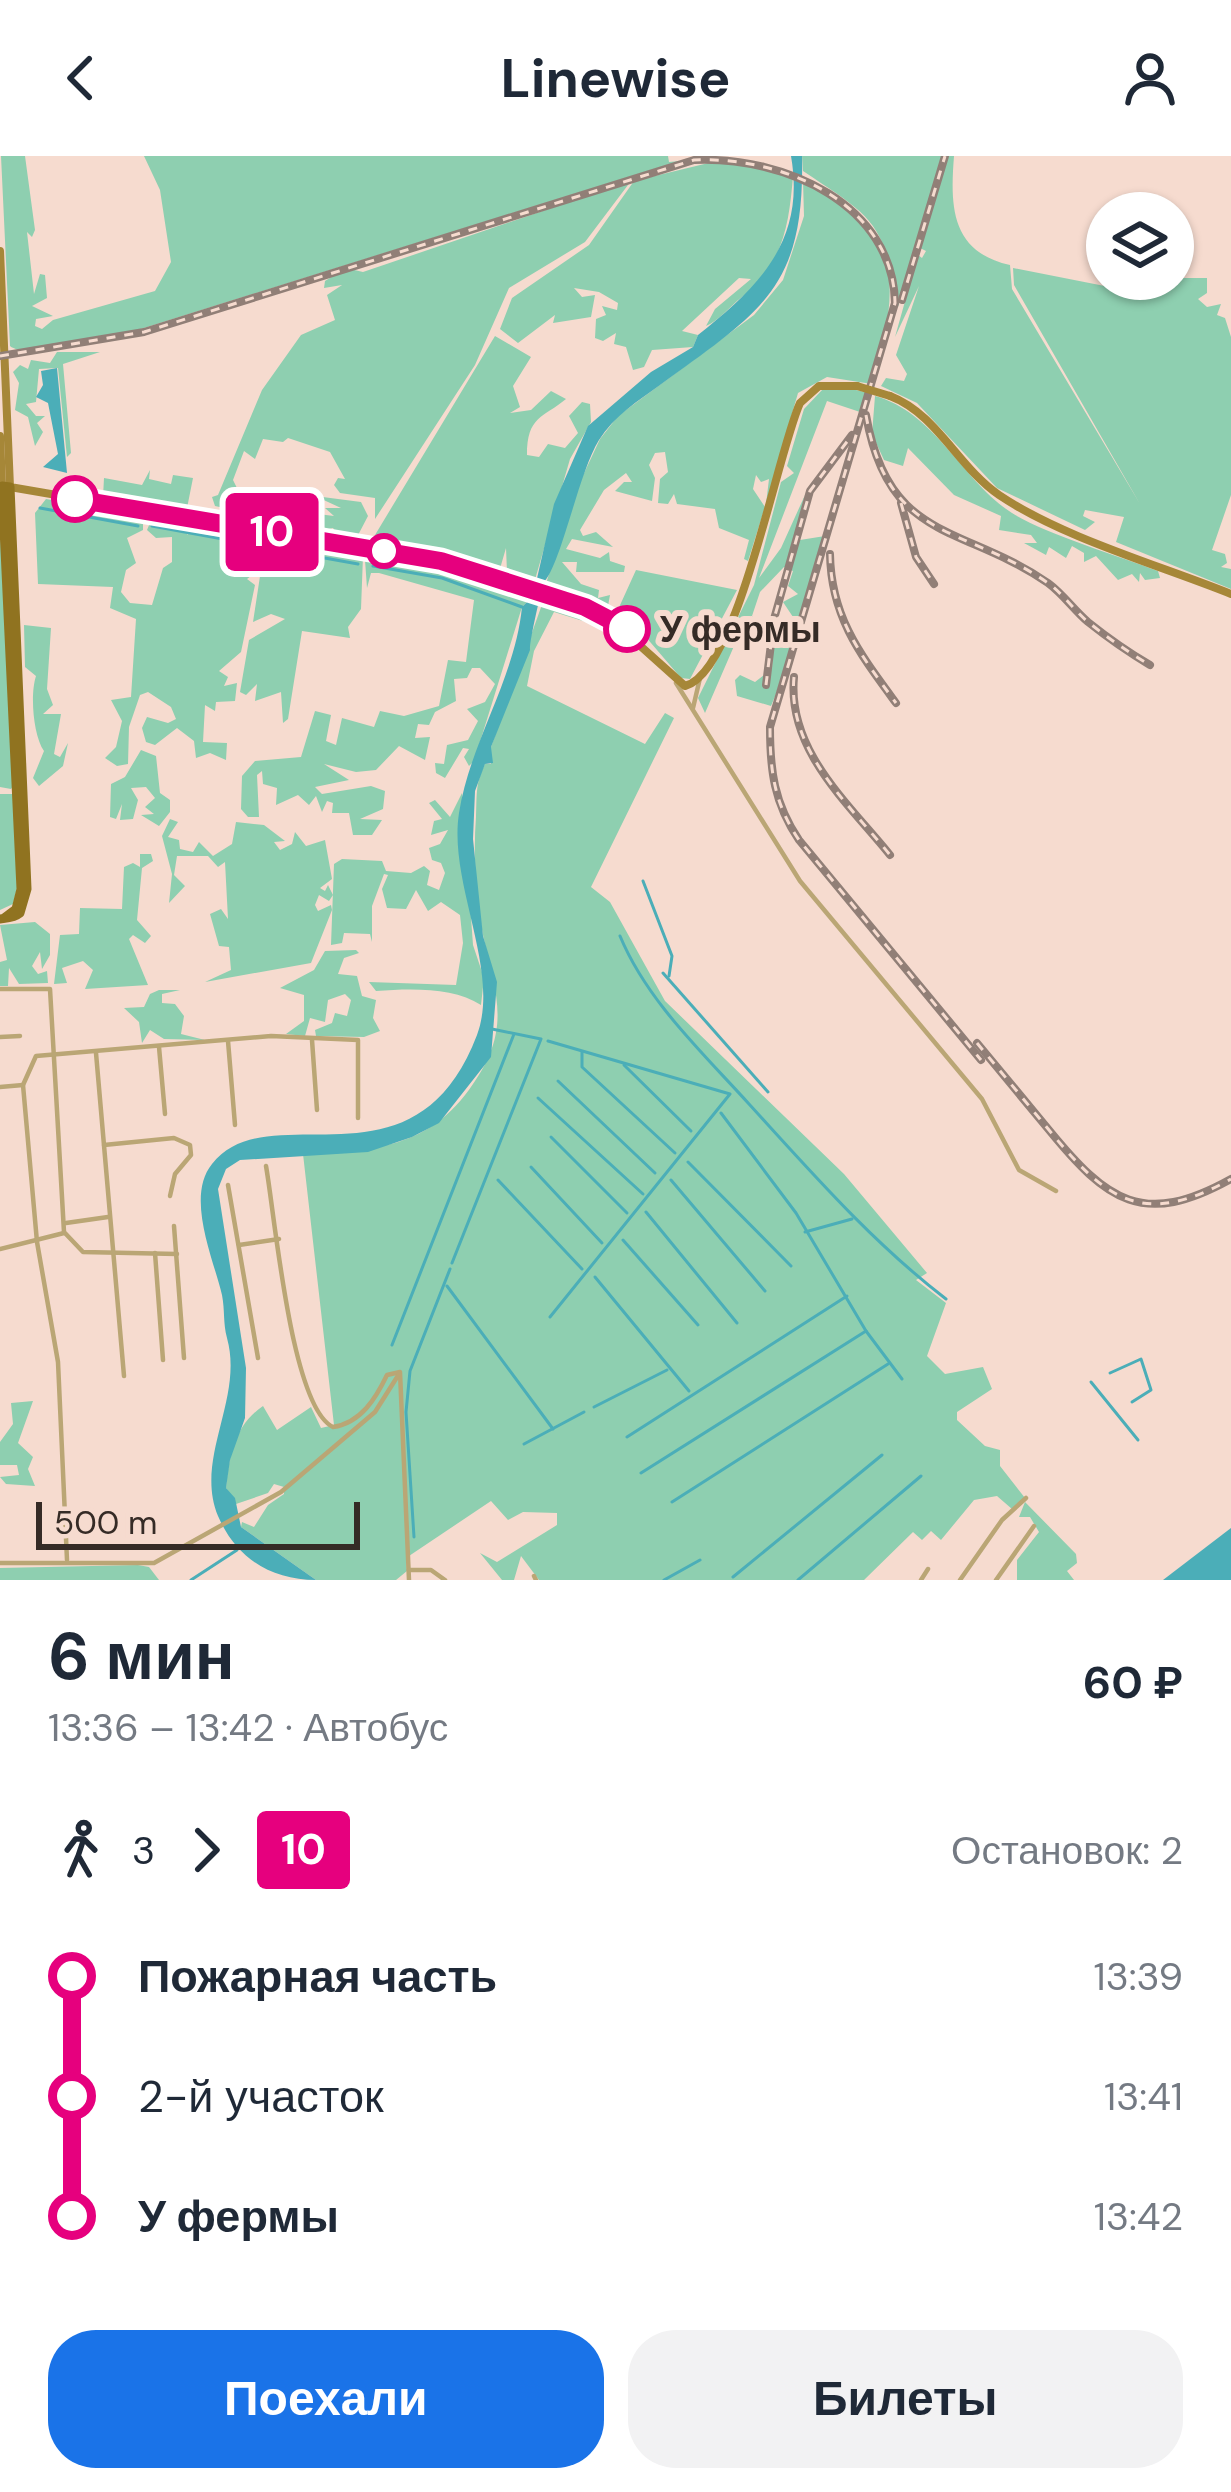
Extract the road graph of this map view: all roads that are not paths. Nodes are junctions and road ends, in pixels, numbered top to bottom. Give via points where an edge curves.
1 (0, 251) edge
2 (0, 436) edge
3 (6, 487) edge
4 (1231, 594) edge
5 (697, 681) junction
6 (676, 683) junction
7 (693, 708) junction
8 (2, 918) edge
9 (0, 989) edge
10 (20, 1036) dead end
11 (0, 1037) edge
12 (312, 1040) junction
13 (228, 1041) junction
14 (159, 1047) junction
15 (96, 1052) junction
16 (53, 1056) junction
17 (23, 1085) junction
18 (0, 1087) edge
19 (317, 1110) dead end
20 (165, 1114) dead end
21 (358, 1118) dead end
22 (235, 1125) dead end
23 (104, 1145) junction
24 (266, 1166) dead end
25 (228, 1185) dead end
26 (1056, 1191) dead end
27 (170, 1196) dead end
28 (110, 1217) junction
29 (66, 1223) junction
30 (174, 1226) dead end
31 (64, 1232) junction
32 (279, 1239) junction
33 (37, 1243) junction
34 (239, 1245) junction
35 (0, 1249) edge
36 (114, 1252) junction
37 (155, 1253) junction
38 (177, 1254) junction
39 (184, 1358) dead end
40 (258, 1358) dead end
41 (163, 1360) dead end
42 (400, 1372) junction
43 (124, 1376) dead end
44 (1026, 1498) dead end
45 (1034, 1526) dead end
46 (68, 1560) junction
47 (0, 1563) edge
48 (928, 1569) dead end
49 (409, 1570) junction
50 (409, 1580) edge
51 (445, 1580) edge
52 (922, 1580) edge
53 (960, 1580) edge
54 (996, 1580) edge

1 - 3 main road
2 - 3 main road
3 - 6 main road via 423,557 518,584 620,623
3 - 8 main road via 28,889 20,913
4 - 5 main road, bridge via 1016,505 959,459 917,410 890,396 819,386 800,403 752,568
5 - 6 main road
5 - 7 street
6 - 7 street
7 - 26 street via 800,881 982,1099 1019,1170
9 - 16 street via 50,988
10 - 11 street
12 - 13 street
12 - 19 street
12 - 21 street via 358,1040
13 - 14 street
13 - 22 street
14 - 15 street
14 - 20 street
15 - 16 street
15 - 23 street
16 - 17 street via 36,1056
16 - 29 street
17 - 18 street
17 - 33 street
23 - 27 street via 174,1138 191,1151
23 - 28 street
24 - 32 street
25 - 34 street
28 - 29 street
28 - 36 street
29 - 31 street
30 - 38 street
31 - 33 street
31 - 36 street via 83,1252
32 - 34 street
32 - 42 street via 299,1365 326,1424 344,1426 371,1405 387,1375
33 - 35 street
33 - 46 street via 58,1362
34 - 40 street
36 - 37 street
36 - 43 street
37 - 38 street
37 - 41 street
38 - 39 street
42 - 46 street via 375,1412 243,1514 154,1563
42 - 49 street
44 - 53 street
45 - 54 street
46 - 47 street
48 - 52 street
49 - 50 street
49 - 51 street

